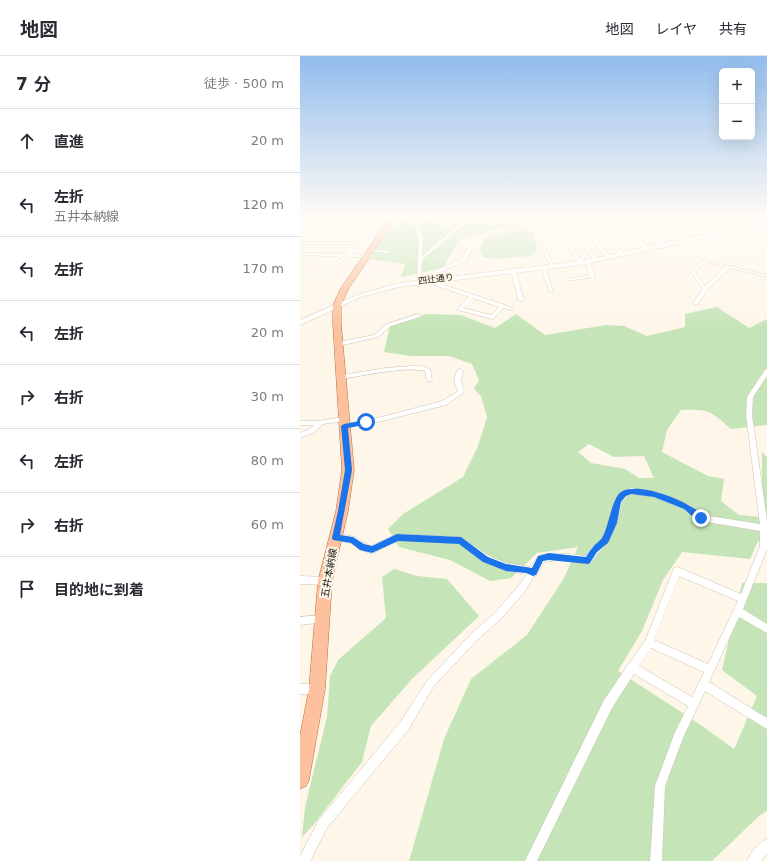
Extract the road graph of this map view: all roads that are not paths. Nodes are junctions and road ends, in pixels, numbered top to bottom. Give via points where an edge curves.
1 (350, 253) edge
2 (369, 253) junction
3 (377, 253) edge
4 (420, 253) edge
5 (429, 253) edge
6 (468, 253) edge
7 (546, 253) edge
8 (576, 253) edge
9 (591, 253) edge
10 (604, 253) edge
11 (620, 253) edge
12 (634, 253) edge
13 (348, 255) junction
14 (622, 255) junction
15 (300, 256) edge
16 (608, 258) junction
17 (420, 260) junction
18 (596, 260) junction
19 (584, 262) junction
20 (333, 266) dead end
21 (552, 266) junction
22 (542, 267) junction
23 (728, 267) junction
24 (513, 270) junction
25 (767, 276) edge
26 (430, 280) junction
27 (568, 280) dead end
28 (419, 281) junction
29 (705, 289) junction
30 (551, 291) dead end
31 (472, 296) junction
32 (521, 300) dead end
33 (696, 303) dead end
34 (337, 305) junction
35 (503, 306) junction
36 (510, 309) dead end
37 (418, 316) dead end
38 (300, 323) edge
39 (339, 344) junction
40 (460, 371) dead end
41 (767, 371) edge
42 (341, 377) junction
43 (430, 380) dead end
44 (300, 423) edge
45 (322, 423) junction
46 (344, 423) junction
47 (300, 436) edge
48 (764, 528) junction
49 (336, 538) junction
50 (533, 573) junction
51 (300, 580) edge
52 (325, 581) junction
53 (743, 599) junction
54 (738, 611) junction
55 (322, 619) junction
56 (300, 621) edge
57 (767, 629) edge
58 (649, 642) junction
59 (631, 667) junction
60 (710, 670) junction
61 (703, 684) junction
62 (300, 689) edge
63 (317, 689) junction
64 (694, 704) junction
65 (767, 724) edge
66 (300, 780) edge
67 (767, 845) edge
68 (304, 861) edge
69 (531, 861) edge
70 (656, 861) edge
71 (754, 861) edge

1 - 13 street
2 - 3 street
2 - 13 street
2 - 34 main road, 五井本納線 via 345,288
4 - 17 street
5 - 17 street
6 - 26 street via 464,260 438,271
7 - 21 street
8 - 19 street
9 - 18 street
10 - 16 street
11 - 14 street
12 - 14 street, 四辻通り
13 - 15 street
13 - 20 street
14 - 16 street, 四辻通り
16 - 18 street, 四辻通り
17 - 28 street
18 - 19 street, 四辻通り
19 - 21 street, 四辻通り
19 - 27 street via 593,276
21 - 22 street, 四辻通り
22 - 24 street, 四辻通り
22 - 30 street
23 - 25 street
23 - 29 street
23 - 29 street via 707,261 697,266 693,272
24 - 26 street, 四辻通り
24 - 32 street
26 - 28 street, 四辻通り
26 - 31 street
28 - 34 street, 四辻通り via 378,290
29 - 33 street
31 - 35 street
31 - 35 street via 460,309 492,317
34 - 38 street, 四辻通り
34 - 39 main road, 五井本納線
35 - 36 street
37 - 39 street via 389,324 376,336
39 - 42 main road, 五井本納線
40 - 46 street via 457,386 461,390 460,393 444,403 382,419
41 - 48 street via 750,397 749,415
42 - 43 street via 392,369 420,368 428,370
42 - 46 main road, 五井本納線
44 - 45 street
45 - 46 street
45 - 47 street
46 - 49 main road, 五井本納線 via 348,470
48 - 50 street via 701,518 686,507 655,494 631,491 624,494 618,502 605,541 594,550 588,560 549,556 541,559
48 - 53 street via 764,546
49 - 50 street via 353,540 362,547 372,550 397,537 461,540 486,559
49 - 52 main road, 五井本納線
50 - 68 street via 499,615 474,637 430,684 405,725 323,824
51 - 52 street
52 - 55 main road, 五井本納線
53 - 54 street
53 - 58 street via 677,571
54 - 57 street
54 - 60 street
55 - 56 street
55 - 63 main road, 五井本納線
58 - 59 street
58 - 60 street
59 - 64 street
59 - 69 street via 608,704
60 - 61 street
61 - 64 street
61 - 65 street
62 - 63 street
63 - 66 main road, 五井本納線
64 - 70 street via 660,786
67 - 71 street

